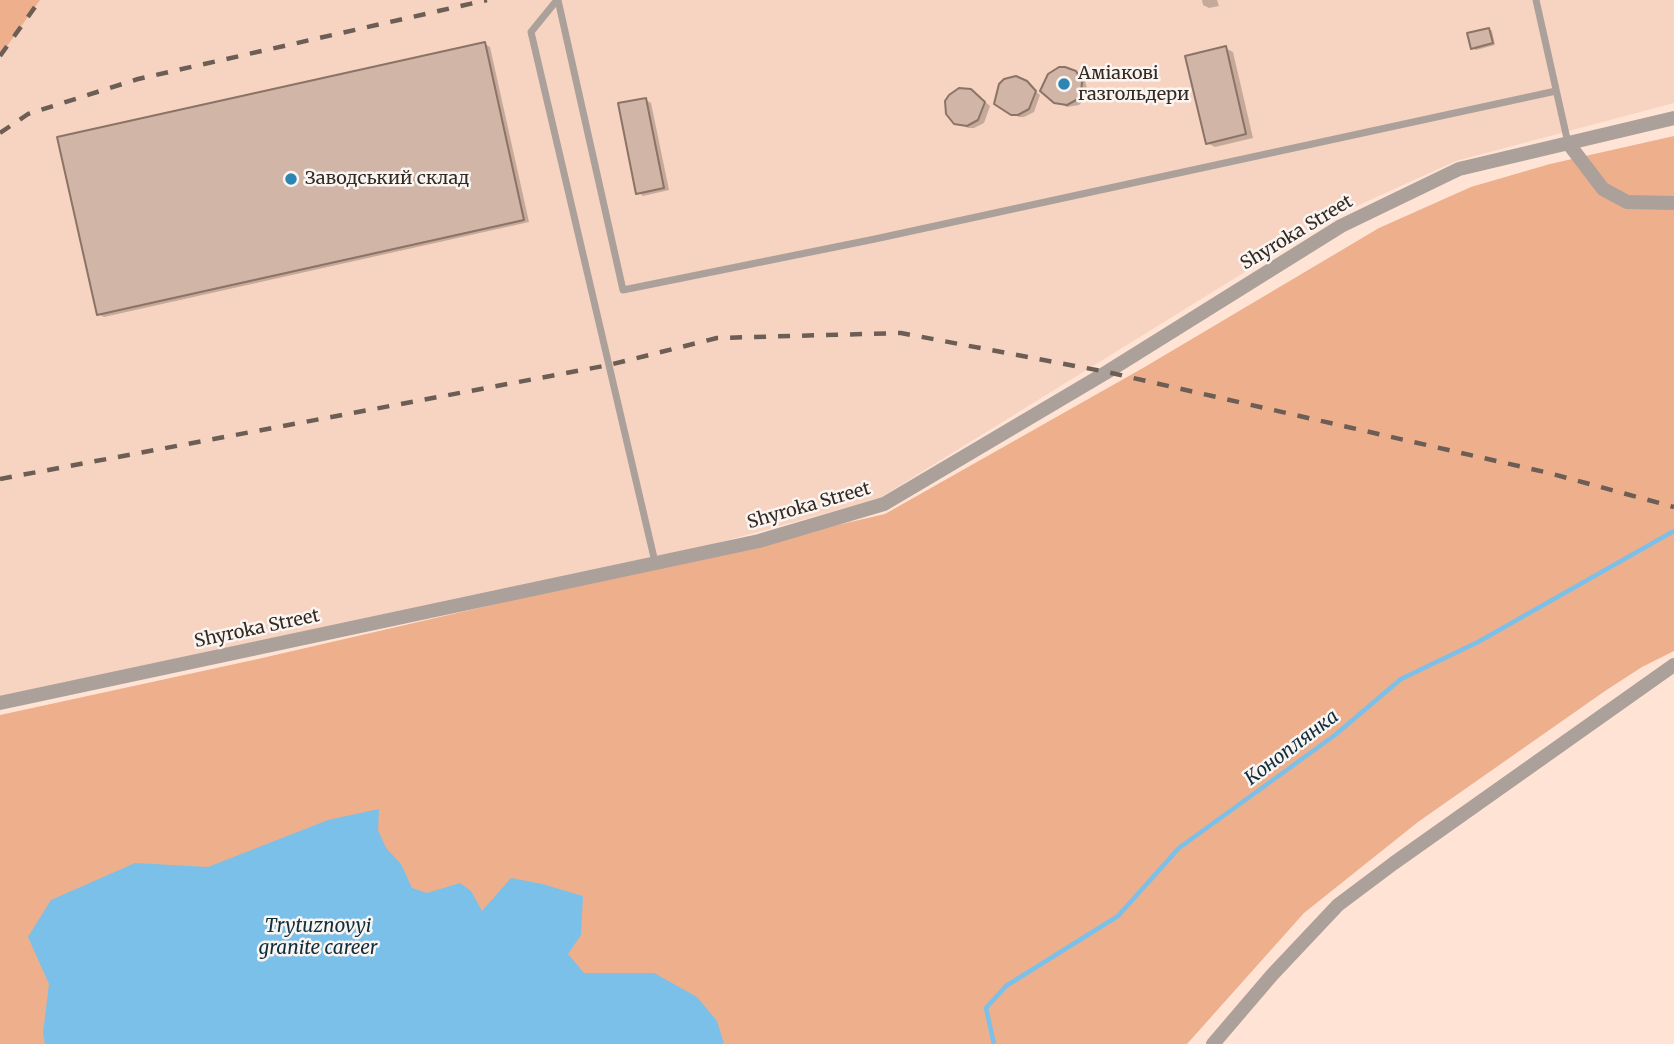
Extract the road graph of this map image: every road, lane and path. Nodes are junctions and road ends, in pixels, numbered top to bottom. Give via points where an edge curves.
1 (558, 0) edge
2 (1536, 0) edge
3 (1556, 91) junction
4 (1674, 118) edge
5 (1568, 143) junction
6 (1674, 203) edge
7 (656, 563) junction
8 (1674, 665) edge
9 (0, 703) edge
10 (1213, 1044) edge

1 - 3 lane via 623,290
1 - 7 lane via 531,32
2 - 3 lane
3 - 5 lane
4 - 5 street, Shyroka Street
5 - 6 street via 1603,189 1627,202
5 - 7 street, Shyroka Street via 1459,169 1341,226 884,504 759,541
7 - 9 street, Shyroka Street
8 - 10 street via 1338,905

